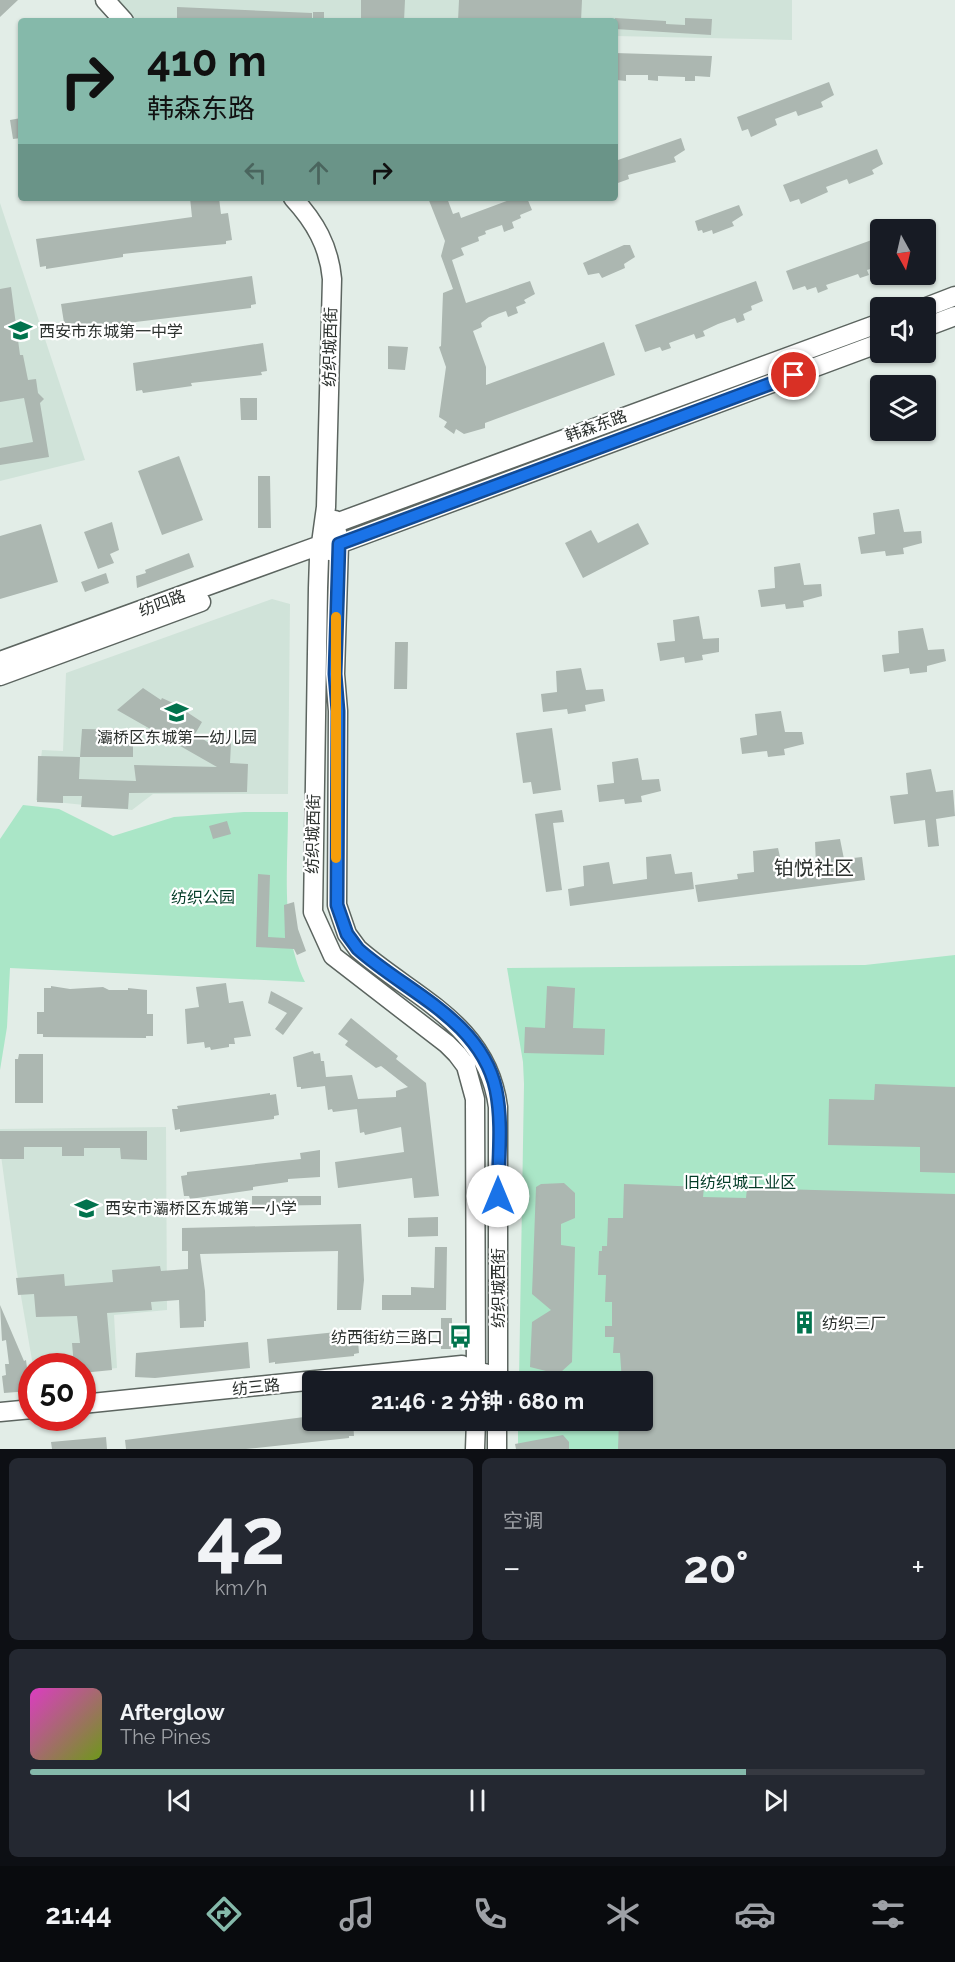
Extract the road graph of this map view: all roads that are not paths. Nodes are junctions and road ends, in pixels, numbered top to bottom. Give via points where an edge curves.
1 (105, 0) edge
2 (121, 18) edge
3 (295, 201) edge
4 (955, 296) edge
5 (936, 303) edge
6 (955, 316) edge
7 (936, 323) edge
8 (870, 327) edge
9 (870, 347) edge
10 (326, 507) junction
11 (336, 523) junction
12 (327, 549) junction
13 (0, 661) edge
14 (0, 676) edge
15 (404, 1371) edge
16 (469, 1371) edge
17 (476, 1371) edge
18 (499, 1371) edge
19 (302, 1381) edge
20 (96, 1403) edge
21 (18, 1410) edge
22 (0, 1412) edge
23 (476, 1431) edge
24 (498, 1431) edge
25 (475, 1449) edge
26 (497, 1449) edge

1 - 2 main road
3 - 10 main road, 纺织城西街 via 319,231 330,257
4 - 5 main road
6 - 7 main road
8 - 11 main road, 韩森东路
9 - 12 main road, 韩森东路
10 - 11 main road
10 - 12 main road, 纺织城西街
11 - 12 main road
12 - 13 main road, 纺四路
12 - 14 main road, 纺四路
12 - 17 main road, 纺织城西街 via 314,912 333,956 447,1044 465,1066 475,1100
12 - 18 main road, 纺织城西街 via 338,711 337,905 347,934 358,949 452,1019 473,1043 490,1072 498,1117
15 - 16 main road, 纺三路 via 462,1365
19 - 20 main road, 纺三路
21 - 22 main road
23 - 25 main road
24 - 26 main road

